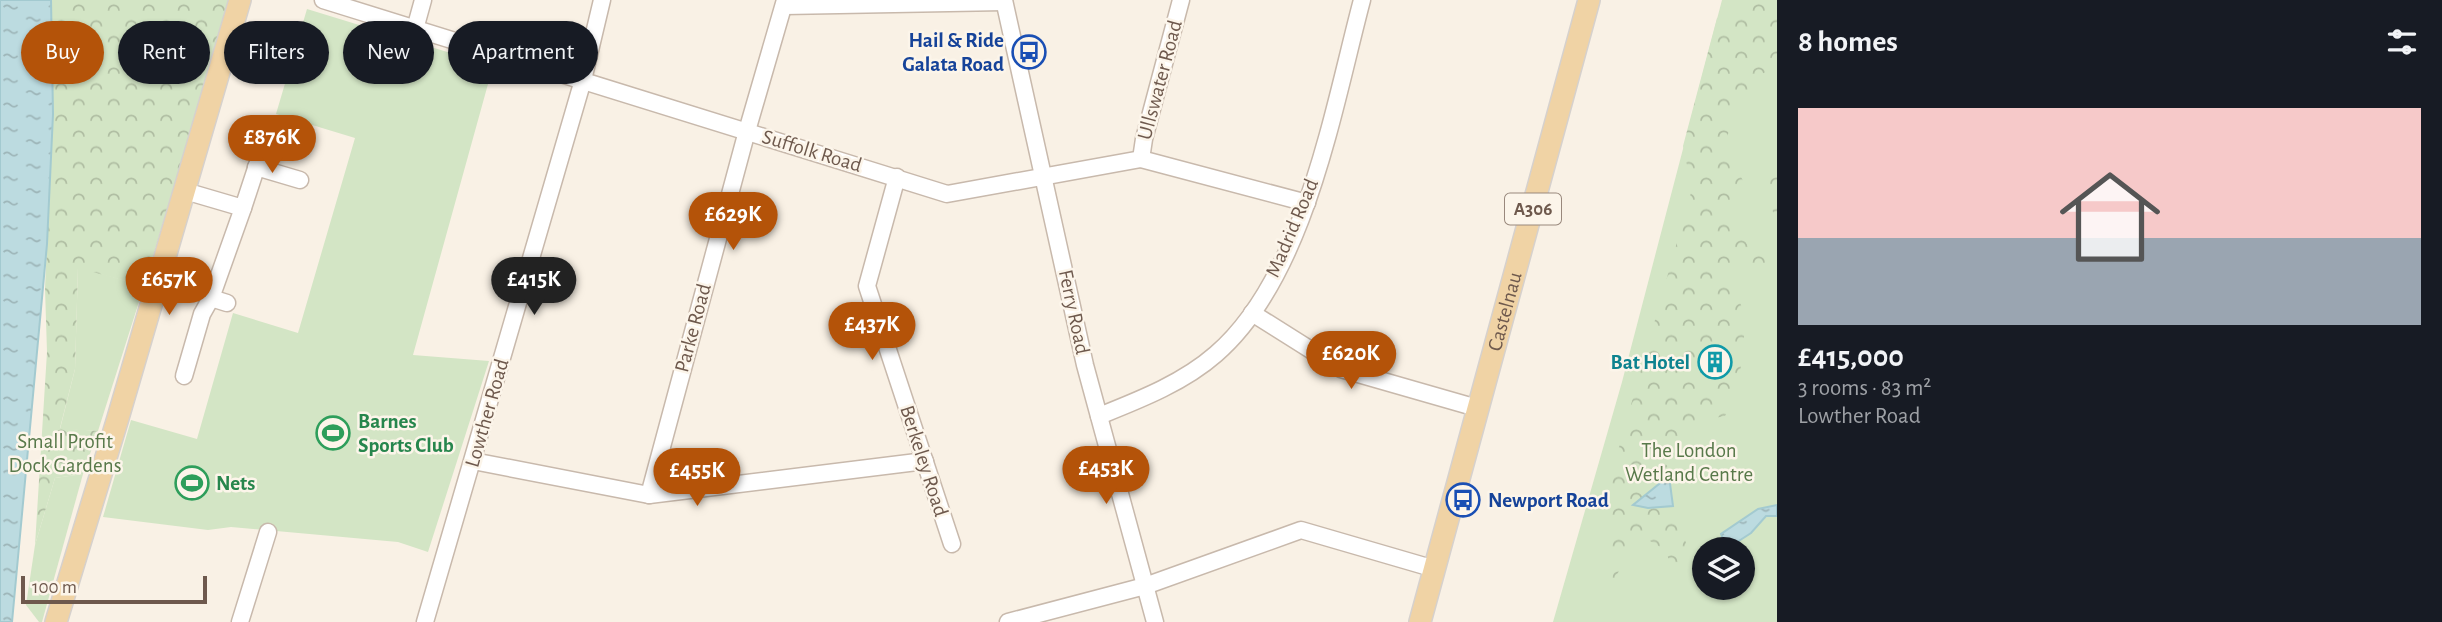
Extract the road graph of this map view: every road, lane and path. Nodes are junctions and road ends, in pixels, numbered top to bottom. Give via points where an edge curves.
1 (240, 0) edge
2 (323, 0) edge
3 (422, 0) edge
4 (602, 0) edge
5 (1181, 0) edge
6 (1362, 0) edge
7 (1590, 0) edge
8 (1004, 1) edge
9 (785, 3) edge
10 (390, 21) edge
11 (417, 21) edge
12 (597, 21) edge
13 (222, 60) joint
14 (582, 84) edge
15 (596, 84) edge
16 (269, 129) dead end
17 (747, 131) junction
18 (1141, 159) junction
19 (256, 167) junction
20 (1045, 176) junction
21 (897, 177) junction
22 (300, 180) dead end
23 (185, 191) junction
24 (1307, 203) junction
25 (243, 208) junction
26 (1252, 313) junction
27 (184, 376) dead end
28 (1478, 408) junction
29 (1100, 416) junction
30 (473, 461) junction
31 (925, 461) junction
32 (649, 495) junction
33 (268, 532) dead end
34 (952, 544) dead end
35 (1435, 569) junction
36 (1145, 586) junction
37 (56, 622) edge
38 (240, 622) edge
39 (425, 622) edge
40 (1008, 622) edge
41 (1155, 622) edge
42 (1420, 622) edge

1 - 13 main road
2 - 10 street, Suffolk Road
3 - 11 street
4 - 12 street, Lowther Road
5 - 18 street, Ullswater Road
6 - 24 street, Madrid Road
7 - 28 main road, Castelnau / A306
8 - 9 street
8 - 20 street, Ferry Road
9 - 17 street, Parke Road
13 - 23 main road
14 - 30 street, Lowther Road
15 - 17 street, Suffolk Road
16 - 19 street
17 - 21 street, Suffolk Road
17 - 32 street, Parke Road
18 - 20 street, Suffolk Road
18 - 24 street, Suffolk Road
19 - 22 street
19 - 25 street
20 - 21 street, Suffolk Road via 955,194
20 - 29 street, Ferry Road
21 - 31 street, Berkeley Road via 867,286
23 - 25 street
23 - 37 main road
24 - 26 street, Madrid Road via 1284,258
25 - 27 street via 219,300 202,314
26 - 28 street via 1341,369
26 - 29 street, Madrid Road via 1216,354 1156,393
28 - 35 main road, Castelnau / A306
29 - 36 street, Ferry Road
30 - 32 street
30 - 39 street, Lowther Road
31 - 32 street
31 - 34 street, Berkeley Road
33 - 38 street
35 - 36 street via 1301,530
35 - 42 main road, Castelnau / A306
36 - 40 street
36 - 41 street, Ferry Road

